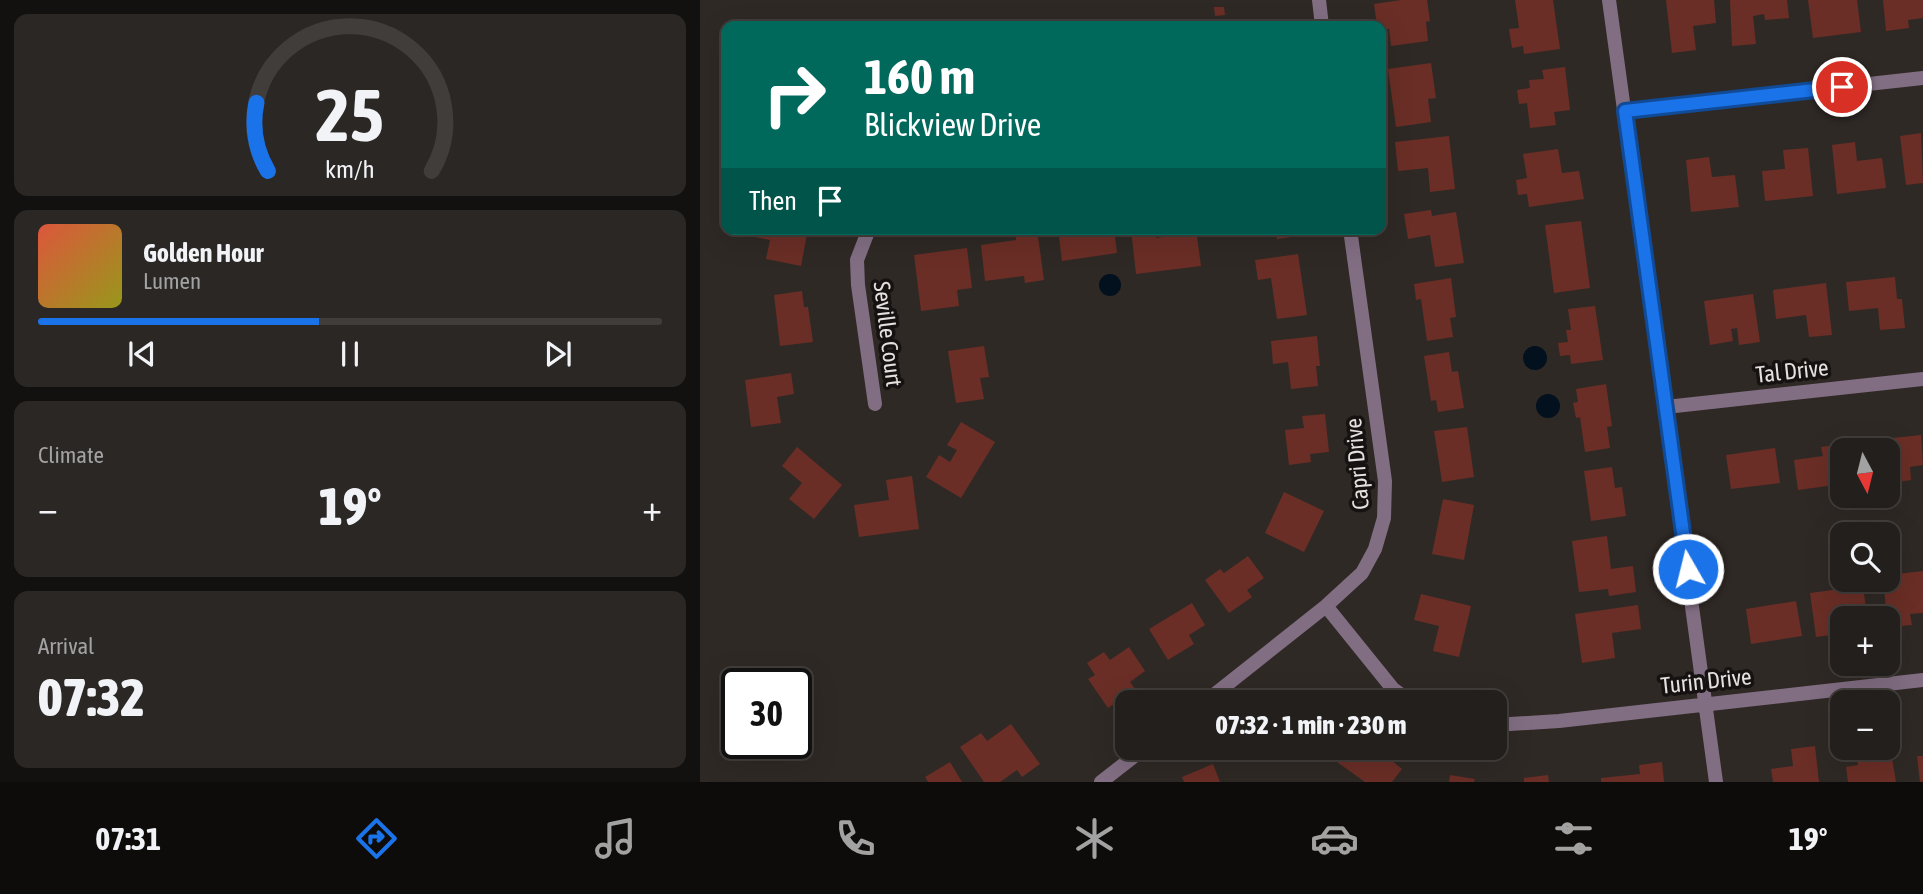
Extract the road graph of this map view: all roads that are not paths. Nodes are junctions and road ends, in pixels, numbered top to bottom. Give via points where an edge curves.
1 (1319, 0) edge
2 (1609, 0) edge
3 (1321, 21) edge
4 (1923, 78) edge
5 (1625, 111) junction
6 (867, 235) edge
7 (1351, 235) edge
8 (1923, 379) edge
9 (875, 404) dead end
10 (1666, 407) junction
11 (1325, 606) junction
12 (1923, 680) edge
13 (1220, 690) edge
14 (1394, 690) edge
15 (1706, 704) junction
16 (1507, 724) edge
17 (1131, 760) edge
18 (1106, 781) edge
19 (1716, 782) edge

1 - 3 street
2 - 5 street
4 - 5 street
5 - 10 street
6 - 9 street, Seville Court via 857,260 858,285
7 - 11 street, Capri Drive via 1385,481 1384,518 1362,573
8 - 10 street, Tal Drive
10 - 15 street
11 - 13 street, Capri Drive
11 - 14 street
12 - 15 street, Turin Drive
15 - 16 street, Turin Drive
15 - 19 street
17 - 18 street

